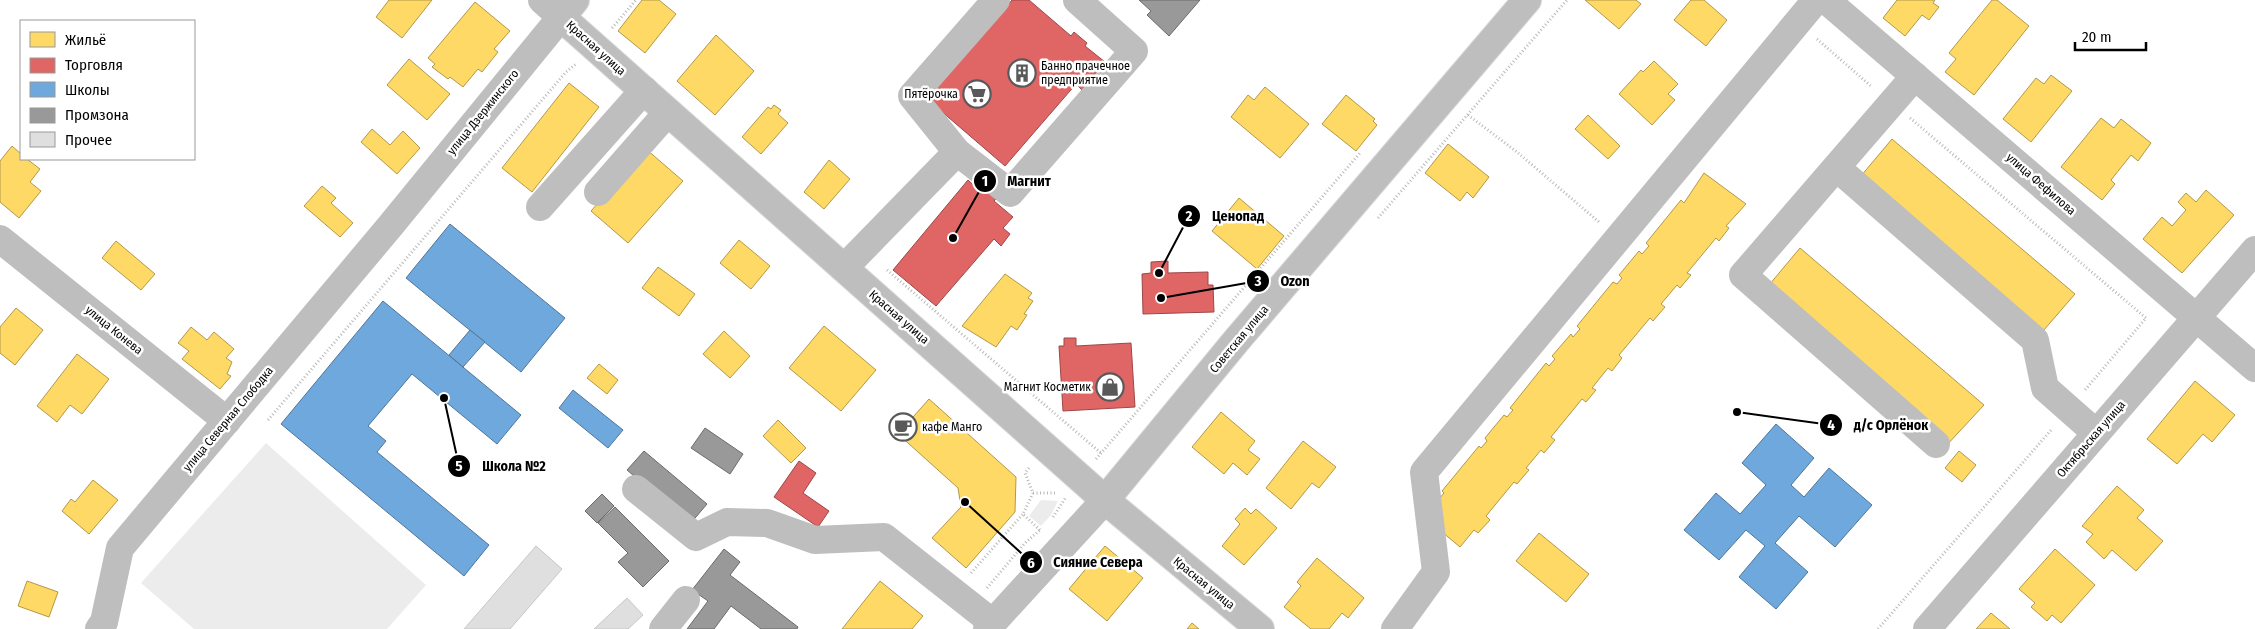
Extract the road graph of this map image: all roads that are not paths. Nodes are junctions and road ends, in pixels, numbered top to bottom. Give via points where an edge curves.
1 (996, 0) edge
2 (1077, 0) edge
3 (1527, 0) edge
4 (1816, 0) edge
5 (1826, 0) edge
6 (559, 6) edge
7 (1915, 76) junction
8 (644, 90) junction
9 (668, 112) junction
10 (957, 152) junction
11 (1837, 168) junction
12 (598, 192) dead end
13 (540, 207) dead end
14 (391, 225) joint
15 (0, 239) edge
16 (2255, 250) edge
17 (844, 268) junction
18 (2197, 318) junction
19 (2255, 368) edge
20 (227, 421) junction
21 (2096, 433) junction
22 (1936, 444) dead end
23 (636, 489) dead end
24 (1105, 500) junction
25 (686, 600) dead end
26 (976, 612) edge
27 (105, 627) edge
28 (663, 629) edge
29 (1260, 629) edge
30 (1396, 629) edge
31 (1927, 629) edge

1 - 10 street via 912,96
2 - 10 street via 1134,51 1010,193
3 - 24 street, Советская улица
4 - 30 street via 1424,472 1436,572
5 - 7 street, улица Фефилова
6 - 8 street, Красная улица via 595,47
6 - 14 street, улица Дзержинского
7 - 11 street
7 - 18 street, улица Фефилова
8 - 9 street, Красная улица
8 - 13 street
9 - 12 street
9 - 17 street, Красная улица
10 - 17 street
11 - 21 street via 2035,340 2045,388
11 - 22 street via 1743,276
14 - 20 street, улица Северная Слободка
15 - 20 street, улица Конева
16 - 18 street, Октябрьская улица
17 - 24 street, Красная улица
18 - 19 street, улица Фефилова
18 - 21 street, Октябрьская улица
20 - 27 street, улица Северная Слободка via 120,548
21 - 31 street, Октябрьская улица
23 - 26 street via 696,537 727,522 767,523 815,540 884,537
24 - 26 street, Советская улица
24 - 29 street, Красная улица
25 - 28 street

